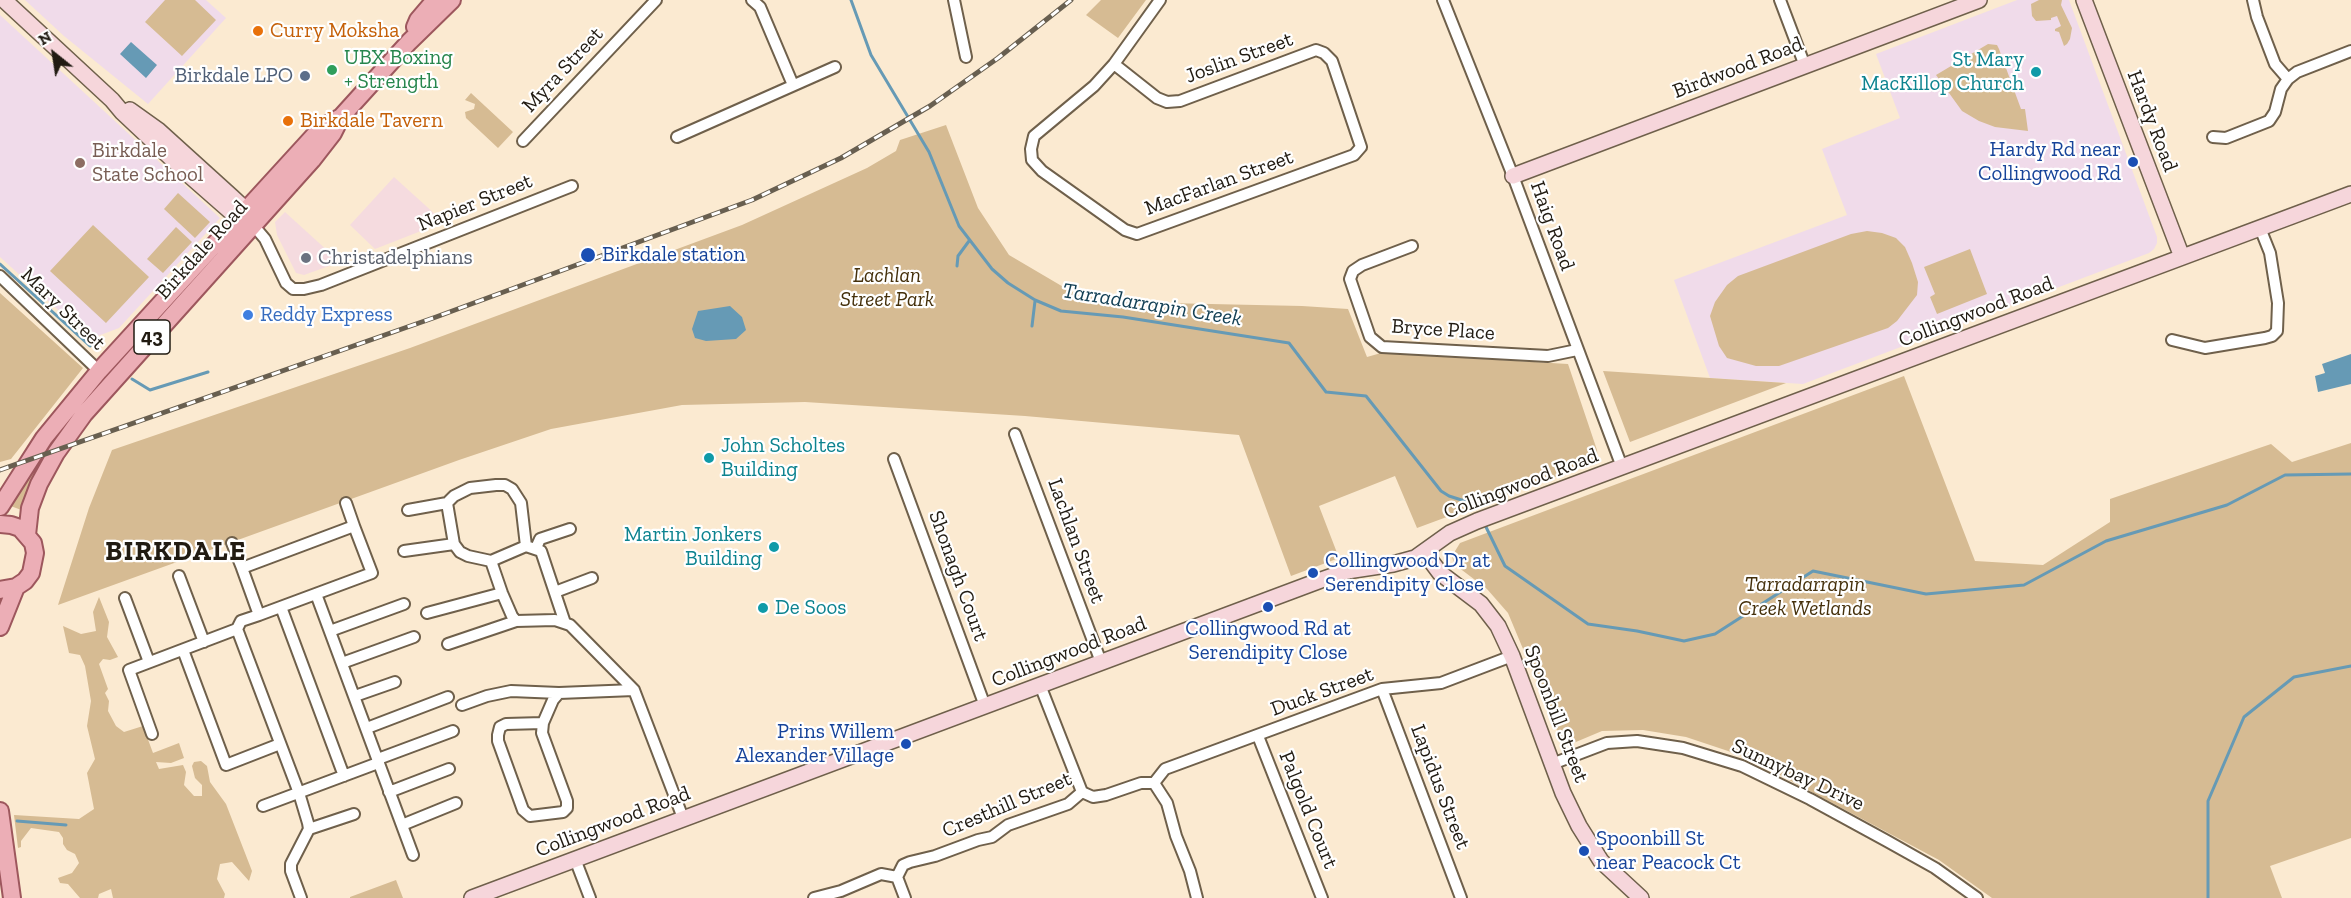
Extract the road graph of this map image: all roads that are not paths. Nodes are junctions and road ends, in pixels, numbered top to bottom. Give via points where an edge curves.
1 (4, 0) edge
2 (435, 0) edge
3 (452, 0) edge
4 (656, 0) edge
5 (752, 0) edge
6 (954, 0) edge
7 (1160, 0) edge
8 (1443, 0) edge
9 (1780, 0) edge
10 (1978, 0) edge
11 (2084, 0) edge
12 (2253, 0) edge
13 (409, 42) junction
14 (2351, 51) edge
15 (966, 57) dead end
16 (1114, 64) junction
17 (1805, 66) junction
18 (835, 67) dead end
19 (2288, 79) junction
20 (794, 85) junction
21 (341, 117) junction
22 (677, 137) dead end
23 (2213, 137) dead end
24 (523, 141) dead end
25 (1361, 147) joint
26 (1513, 176) junction
27 (572, 186) dead end
28 (2351, 194) edge
29 (242, 214) junction
30 (254, 226) junction
31 (2260, 228) junction
32 (1412, 246) dead end
33 (2182, 257) junction
34 (0, 276) edge
35 (2172, 340) dead end
36 (1577, 350) junction
37 (99, 371) junction
38 (1015, 434) dead end
39 (894, 459) dead end
40 (1622, 467) junction
41 (346, 503) dead end
42 (447, 503) junction
43 (0, 507) edge
44 (408, 510) dead end
45 (0, 524) edge
46 (354, 526) junction
47 (570, 529) dead end
48 (27, 535) junction
49 (232, 543) dead end
50 (454, 544) junction
51 (531, 547) junction
52 (404, 551) dead end
53 (1425, 553) junction
54 (491, 561) junction
55 (242, 568) junction
56 (179, 576) dead end
57 (592, 578) dead end
58 (8, 588) edge
59 (555, 592) junction
60 (502, 593) junction
61 (316, 594) junction
62 (125, 598) dead end
63 (404, 604) dead end
64 (281, 607) junction
65 (427, 613) dead end
66 (259, 615) junction
67 (516, 621) junction
68 (565, 623) junction
69 (0, 627) edge
70 (237, 629) junction
71 (330, 631) junction
72 (414, 637) dead end
73 (204, 642) junction
74 (448, 644) dead end
75 (183, 650) junction
76 (1512, 656) junction
77 (148, 662) junction
78 (1101, 662) junction
79 (342, 663) junction
80 (395, 682) dead end
81 (1040, 685) junction
82 (1382, 689) junction
83 (634, 690) junction
84 (559, 693) junction
85 (355, 696) junction
86 (448, 697) dead end
87 (462, 705) dead end
88 (985, 706) junction
89 (543, 723) junction
90 (367, 728) junction
91 (453, 731) dead end
92 (152, 734) dead end
93 (1258, 736) junction
94 (280, 744) junction
95 (378, 761) junction
96 (1552, 764) junction
97 (448, 769) dead end
98 (344, 776) junction
99 (1154, 783) junction
100 (389, 792) junction
101 (1082, 792) junction
102 (299, 793) junction
103 (456, 803) dead end
104 (263, 806) dead end
105 (0, 811) edge
106 (354, 814) dead end
107 (683, 818) junction
108 (402, 825) junction
109 (309, 829) junction
110 (413, 855) dead end
111 (575, 859) junction
112 (897, 877) junction
113 (1636, 897) edge
114 (12, 898) edge
115 (301, 898) edge
116 (472, 898) edge
117 (590, 898) edge
118 (814, 898) edge
119 (904, 898) edge
120 (1197, 898) edge
121 (1322, 898) edge
122 (1461, 898) edge
123 (1977, 898) edge

1 - 29 street via 142,131
2 - 13 main road, Birkdale Road / 43 via 418,20
3 - 13 main road, Birkdale Road / 43
4 - 24 street, Myra Street
5 - 20 street via 760,7
6 - 15 street
7 - 16 street, MacFarlan Street
8 - 26 street, Haig Road
9 - 17 street
10 - 17 street, Birdwood Road
11 - 33 street, Hardy Road
12 - 19 street via 2274,64
13 - 21 main road, Birkdale Road / 43
14 - 19 street
16 - 25 street, Joslin Street via 1167,102 1180,101 1316,50 1332,62
16 - 25 street, MacFarlan Street via 1034,136 1032,160 1042,171 1137,234 1354,155
17 - 26 street, Birdwood Road
18 - 20 street
19 - 23 street via 2269,121 2226,138
20 - 22 street
21 - 29 main road, Birkdale Road / 43 via 322,127
21 - 30 main road, Birkdale Road / 43 via 312,160
26 - 36 street, Haig Road
27 - 30 street, Napier Street via 304,290 293,289 286,283 265,239
28 - 31 street, Collingwood Road
29 - 30 street
29 - 37 main road, Birkdale Road / 43
30 - 48 main road, Birkdale Road / 43 via 118,375 69,435 33,497
31 - 33 street, Collingwood Road
31 - 35 street via 2270,253 2278,303 2277,331 2265,338 2205,348
32 - 36 street, Bryce Place via 1362,265 1350,279 1370,337 1382,347 1548,356
33 - 40 street, Collingwood Road
34 - 37 street, Mary Street
36 - 40 street, Haig Road
37 - 43 main road, Birkdale Road / 43 via 44,438
38 - 78 street, Lachlan Street
39 - 88 street, Shonagh Court
40 - 53 street, Collingwood Road via 1461,528
41 - 46 street
42 - 44 street
42 - 50 street
42 - 51 street via 470,488 505,485 521,503
45 - 48 main road via 11,525
46 - 55 street
46 - 61 street via 372,573
47 - 51 street via 540,539
48 - 58 main road, 43 via 33,543 35,564 31,573
49 - 55 street
50 - 52 street
50 - 54 street via 468,556
51 - 54 street
51 - 59 street via 541,551
53 - 76 street, Spoonbill Street via 1440,573 1481,604 1498,626
53 - 78 street, Collingwood Road via 1404,562 1358,568 1321,579
54 - 60 street
55 - 66 street
56 - 73 street
57 - 59 street
58 - 69 main road
59 - 68 street
60 - 65 street
60 - 67 street
61 - 64 street
61 - 71 street
62 - 77 street
63 - 71 street
64 - 66 street
64 - 98 street
66 - 70 street via 241,621
67 - 68 street
67 - 74 street
68 - 83 street
70 - 73 street
70 - 94 street
71 - 79 street
72 - 79 street
73 - 75 street
75 - 77 street
75 - 94 street via 226,765
76 - 82 street, Duck Street via 1441,683
76 - 96 street, Spoonbill Street
77 - 92 street via 129,670
78 - 81 street, Collingwood Road
79 - 85 street
80 - 85 street
81 - 88 street, Collingwood Road
81 - 101 street
82 - 93 street, Duck Street
82 - 122 street, Lapidus Street
83 - 84 street
83 - 107 street
84 - 87 street via 511,691
84 - 89 street
85 - 90 street
86 - 90 street
88 - 107 street, Collingwood Road
89 - 89 street via 506,724 500,727 498,735 523,810 530,816 567,808 542,733
90 - 95 street
91 - 95 street
93 - 99 street, Duck Street via 1165,769
93 - 121 street, Palgold Court
94 - 102 street
95 - 98 street
95 - 100 street
96 - 113 street, Spoonbill Street via 1587,842
96 - 123 street, Sunnybay Drive via 1607,743 1637,741 1683,748 1742,765 1935,868
97 - 100 street
98 - 102 street
99 - 101 street, Cresthill Street via 1093,797
99 - 120 street via 1167,803
100 - 108 street
101 - 112 street, Cresthill Street via 1068,804 1008,825 992,837 903,865
102 - 104 street
102 - 109 street
103 - 108 street
105 - 114 main road
106 - 109 street
107 - 111 street, Collingwood Road
108 - 110 street
109 - 115 street via 291,864
111 - 116 street, Collingwood Road
111 - 117 street
112 - 118 street via 881,874
112 - 119 street

